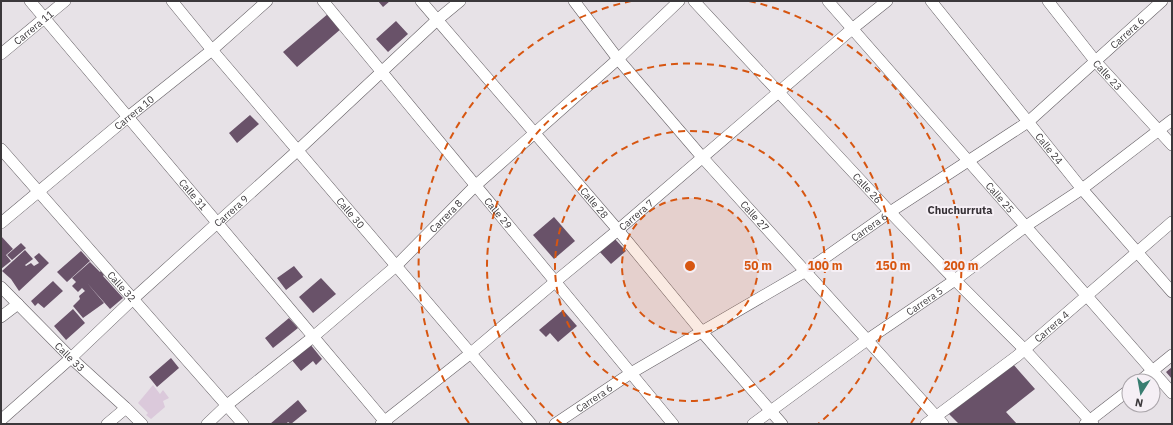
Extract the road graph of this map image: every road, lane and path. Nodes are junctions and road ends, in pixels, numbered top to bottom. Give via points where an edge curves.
1 (30, 1) edge
2 (65, 1) edge
3 (172, 1) edge
4 (266, 1) edge
5 (323, 1) edge
6 (421, 1) edge
7 (460, 1) edge
8 (574, 1) edge
9 (679, 1) edge
10 (694, 1) edge
11 (828, 1) edge
12 (887, 1) edge
13 (931, 1) edge
14 (1048, 1) edge
15 (1162, 1) edge
16 (44, 18) junction
17 (437, 20) junction
18 (852, 29) junction
19 (212, 50) junction
20 (1, 54) edge
21 (618, 59) junction
22 (1096, 62) junction
23 (382, 70) junction
24 (778, 93) junction
25 (128, 117) junction
26 (1172, 120) edge
27 (1028, 122) junction
28 (1158, 130) junction
29 (534, 134) junction
30 (1172, 145) edge
31 (1, 149) edge
32 (297, 151) junction
33 (702, 157) junction
34 (968, 160) junction
35 (475, 186) junction
36 (1082, 189) junction
37 (38, 191) junction
38 (890, 212) junction
39 (1172, 222) edge
40 (1, 223) edge
41 (217, 223) junction
42 (1026, 226) junction
43 (618, 230) junction
44 (1137, 252) junction
45 (396, 266) junction
46 (806, 271) junction
47 (955, 280) junction
48 (556, 281) junction
49 (1, 287) edge
50 (1172, 292) edge
51 (1086, 296) junction
52 (133, 299) junction
53 (18, 304) junction
54 (1, 317) edge
55 (702, 332) junction
56 (313, 337) junction
57 (867, 340) junction
58 (1025, 350) junction
59 (471, 353) junction
60 (1172, 355) edge
61 (71, 358) junction
62 (1152, 371) junction
63 (631, 373) junction
64 (1150, 373) edge
65 (1172, 393) edge
66 (1121, 397) edge
67 (227, 405) junction
68 (126, 408) junction
69 (771, 411) junction
70 (1, 420) edge
71 (940, 420) edge
72 (384, 423) edge
73 (1089, 423) edge
74 (107, 424) edge
75 (142, 424) edge
76 (207, 424) edge
77 (243, 424) edge
78 (531, 424) edge
79 (555, 424) edge
80 (674, 424) edge
81 (753, 424) edge
82 (782, 424) edge
83 (926, 424) edge

1 - 16 street, Calle 31
2 - 16 street, Carrera 11
3 - 19 street, Calle 30
4 - 19 street, Carrera 10
5 - 23 street, Calle 29
6 - 17 street, Calle 28
7 - 17 street, Carrera 9
8 - 21 street, Calle 27
9 - 21 street, Carrera 8
10 - 24 street, Calle 26
11 - 18 street, Calle 25
12 - 18 street, Carrera 7
13 - 27 street, Calle 24
14 - 22 street, Calle 23
15 - 22 street, Carrera 6
16 - 20 street, Carrera 11
16 - 25 street, Calle 31
17 - 23 street, Carrera 9
17 - 29 street, Calle 28
18 - 24 street, Carrera 7
18 - 34 street, Calle 25
19 - 25 street, Carrera 10
19 - 32 street, Calle 30
21 - 29 street, Carrera 8
21 - 33 street, Calle 27
22 - 27 street, Carrera 6
22 - 28 street, Calle 23
23 - 32 street, Carrera 9
23 - 35 street, Calle 29
24 - 33 street, Carrera 7
24 - 38 street, Calle 26
25 - 37 street, Carrera 10
25 - 41 street, Calle 31
26 - 28 street, Carrera 5
27 - 34 street, Carrera 6
27 - 36 street, Calle 24
28 - 30 street, Calle 23
28 - 36 street, Carrera 5
29 - 35 street, Carrera 8
29 - 43 street, Calle 28
31 - 37 street, Calle 32
32 - 41 street, Carrera 9
32 - 45 street, Calle 30
33 - 43 street, Carrera 7
33 - 46 street, Calle 27
34 - 38 street, Carrera 6
34 - 42 street, Calle 25
35 - 45 street, Carrera 8
35 - 48 street, Calle 29
36 - 42 street, Carrera 5
36 - 44 street, Calle 24
37 - 40 street, Carrera 10
37 - 52 street, Calle 32
38 - 46 street, Carrera 6
38 - 47 street, Calle 26
39 - 44 street, Carrera 4
41 - 52 street, Carrera 9
41 - 56 street, Calle 31
42 - 47 street, Carrera 5
42 - 51 street, Calle 25
43 - 48 street, Carrera 7
43 - 55 street, Calle 28
44 - 50 street, Calle 24
44 - 51 street, Carrera 4
45 - 56 street, Carrera 8
45 - 59 street, Calle 30
46 - 55 street, Carrera 6
46 - 57 street, Calle 27
47 - 57 street, Carrera 5
47 - 58 street, Calle 26
48 - 59 street, Carrera 7
48 - 63 street, Calle 29
49 - 53 street, Calle 33
51 - 58 street, Carrera 4
51 - 62 street, Calle 25
52 - 61 street, Carrera 9
52 - 67 street, Calle 32
53 - 54 street
53 - 61 street, Calle 33
55 - 63 street, Carrera 6
55 - 69 street, Calle 28
56 - 67 street, Carrera 8
56 - 72 street, Calle 31
57 - 69 street, Carrera 5
57 - 71 street, Calle 27
58 - 71 street, Carrera 4
58 - 73 street, Calle 26
59 - 72 street, Carrera 7
59 - 78 street, Calle 30
60 - 62 street
61 - 68 street, Calle 33
61 - 70 street, Carrera 9
62 - 64 street
62 - 65 street, Calle 25
63 - 79 street, Carrera 6
63 - 80 street, Calle 29
66 - 73 street
67 - 76 street, Carrera 8
67 - 77 street, Calle 32
68 - 74 street
68 - 75 street, Calle 33
69 - 81 street, Carrera 5
69 - 82 street, Calle 28
71 - 83 street, Carrera 4

